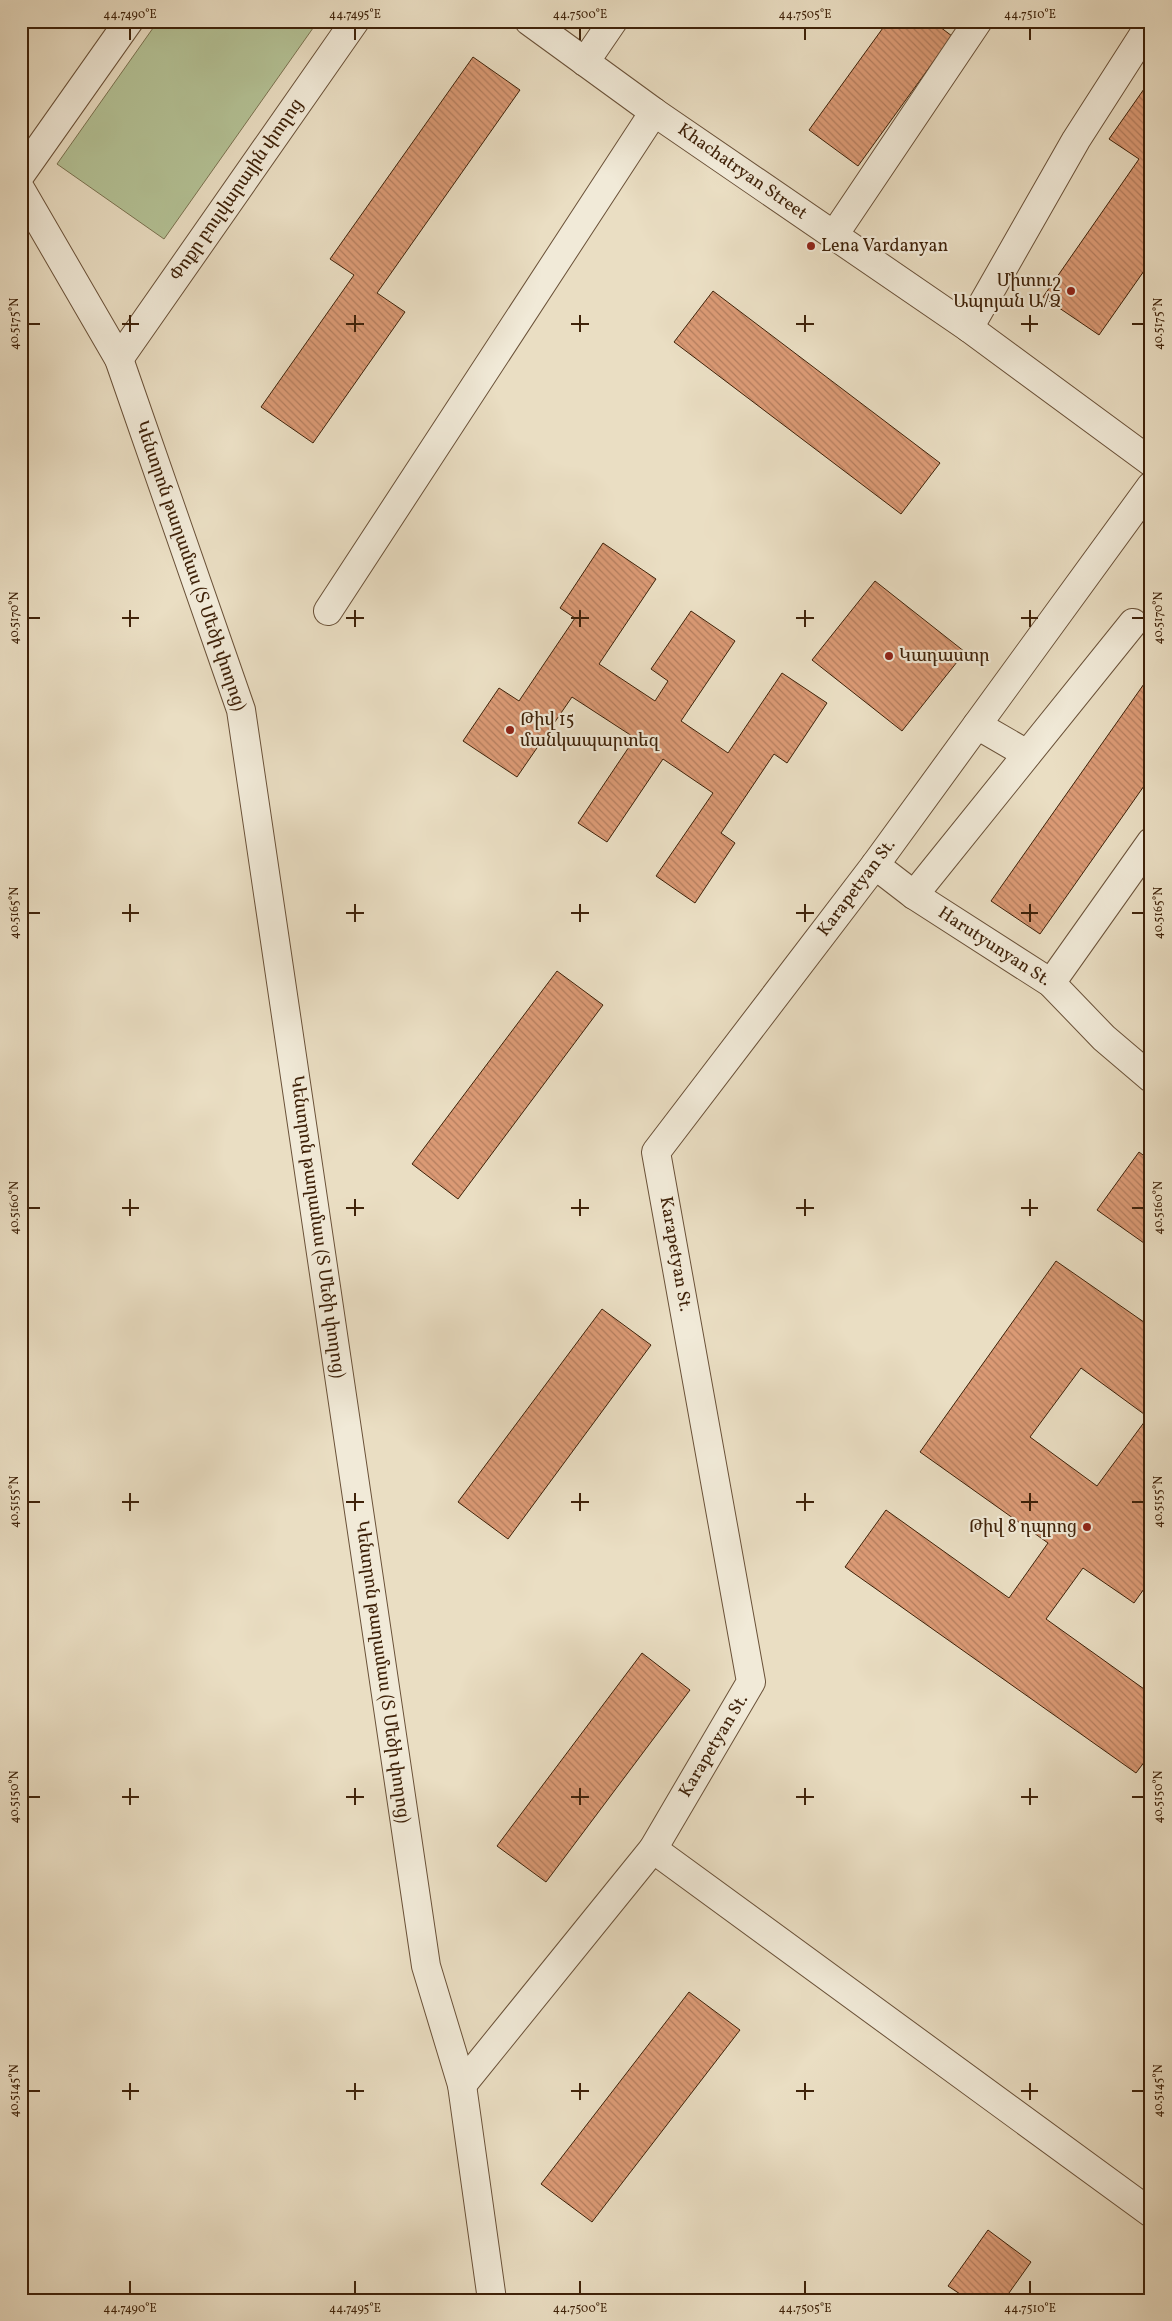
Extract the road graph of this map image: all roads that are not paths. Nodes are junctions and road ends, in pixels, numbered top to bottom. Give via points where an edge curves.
1 (129, 21) edge
2 (355, 21) edge
3 (529, 21) edge
4 (613, 21) edge
5 (978, 21) edge
6 (1151, 23) edge
7 (585, 62) junction
8 (654, 112) junction
9 (21, 174) edge
10 (21, 190) edge
11 (834, 235) junction
12 (969, 328) junction
13 (119, 359) junction
14 (1151, 462) edge
15 (1151, 486) edge
16 (328, 611) dead end
17 (1133, 623) dead end
18 (977, 725) junction
19 (1027, 754) junction
20 (1151, 842) edge
21 (875, 865) junction
22 (914, 895) junction
23 (1051, 983) junction
24 (1148, 1070) edge
25 (653, 1849) junction
26 (462, 2085) junction
27 (1151, 2213) edge
28 (492, 2300) edge

1 - 9 street
2 - 13 street, Փոքր բուլվարային փողոց
3 - 7 street, Khachatryan Street
4 - 7 street
5 - 11 street
6 - 12 street via 1076,140
7 - 8 street, Khachatryan Street
8 - 11 street, Khachatryan Street
8 - 16 street
10 - 13 street, Կենտրոն թաղամաս (Տ Մեծի փողոց)
11 - 12 street, Khachatryan Street
12 - 14 street, Khachatryan Street
13 - 26 street, Կենտրոն թաղամաս (Տ Մեծի փողոց) via 241,710 426,1966
15 - 18 street, Karapetyan St.
17 - 19 street
18 - 19 street
18 - 21 street, Karapetyan St.
19 - 22 street
20 - 23 street
21 - 22 street, Harutyunyan St.
21 - 25 street, Karapetyan St. via 656,1152 751,1682
22 - 23 street, Harutyunyan St.
23 - 24 street, Harutyunyan St. via 1104,1038
25 - 26 street, Karapetyan St.
25 - 27 street
26 - 28 street, Կենտրոն թաղամաս (Տ Մեծի փողոց)

